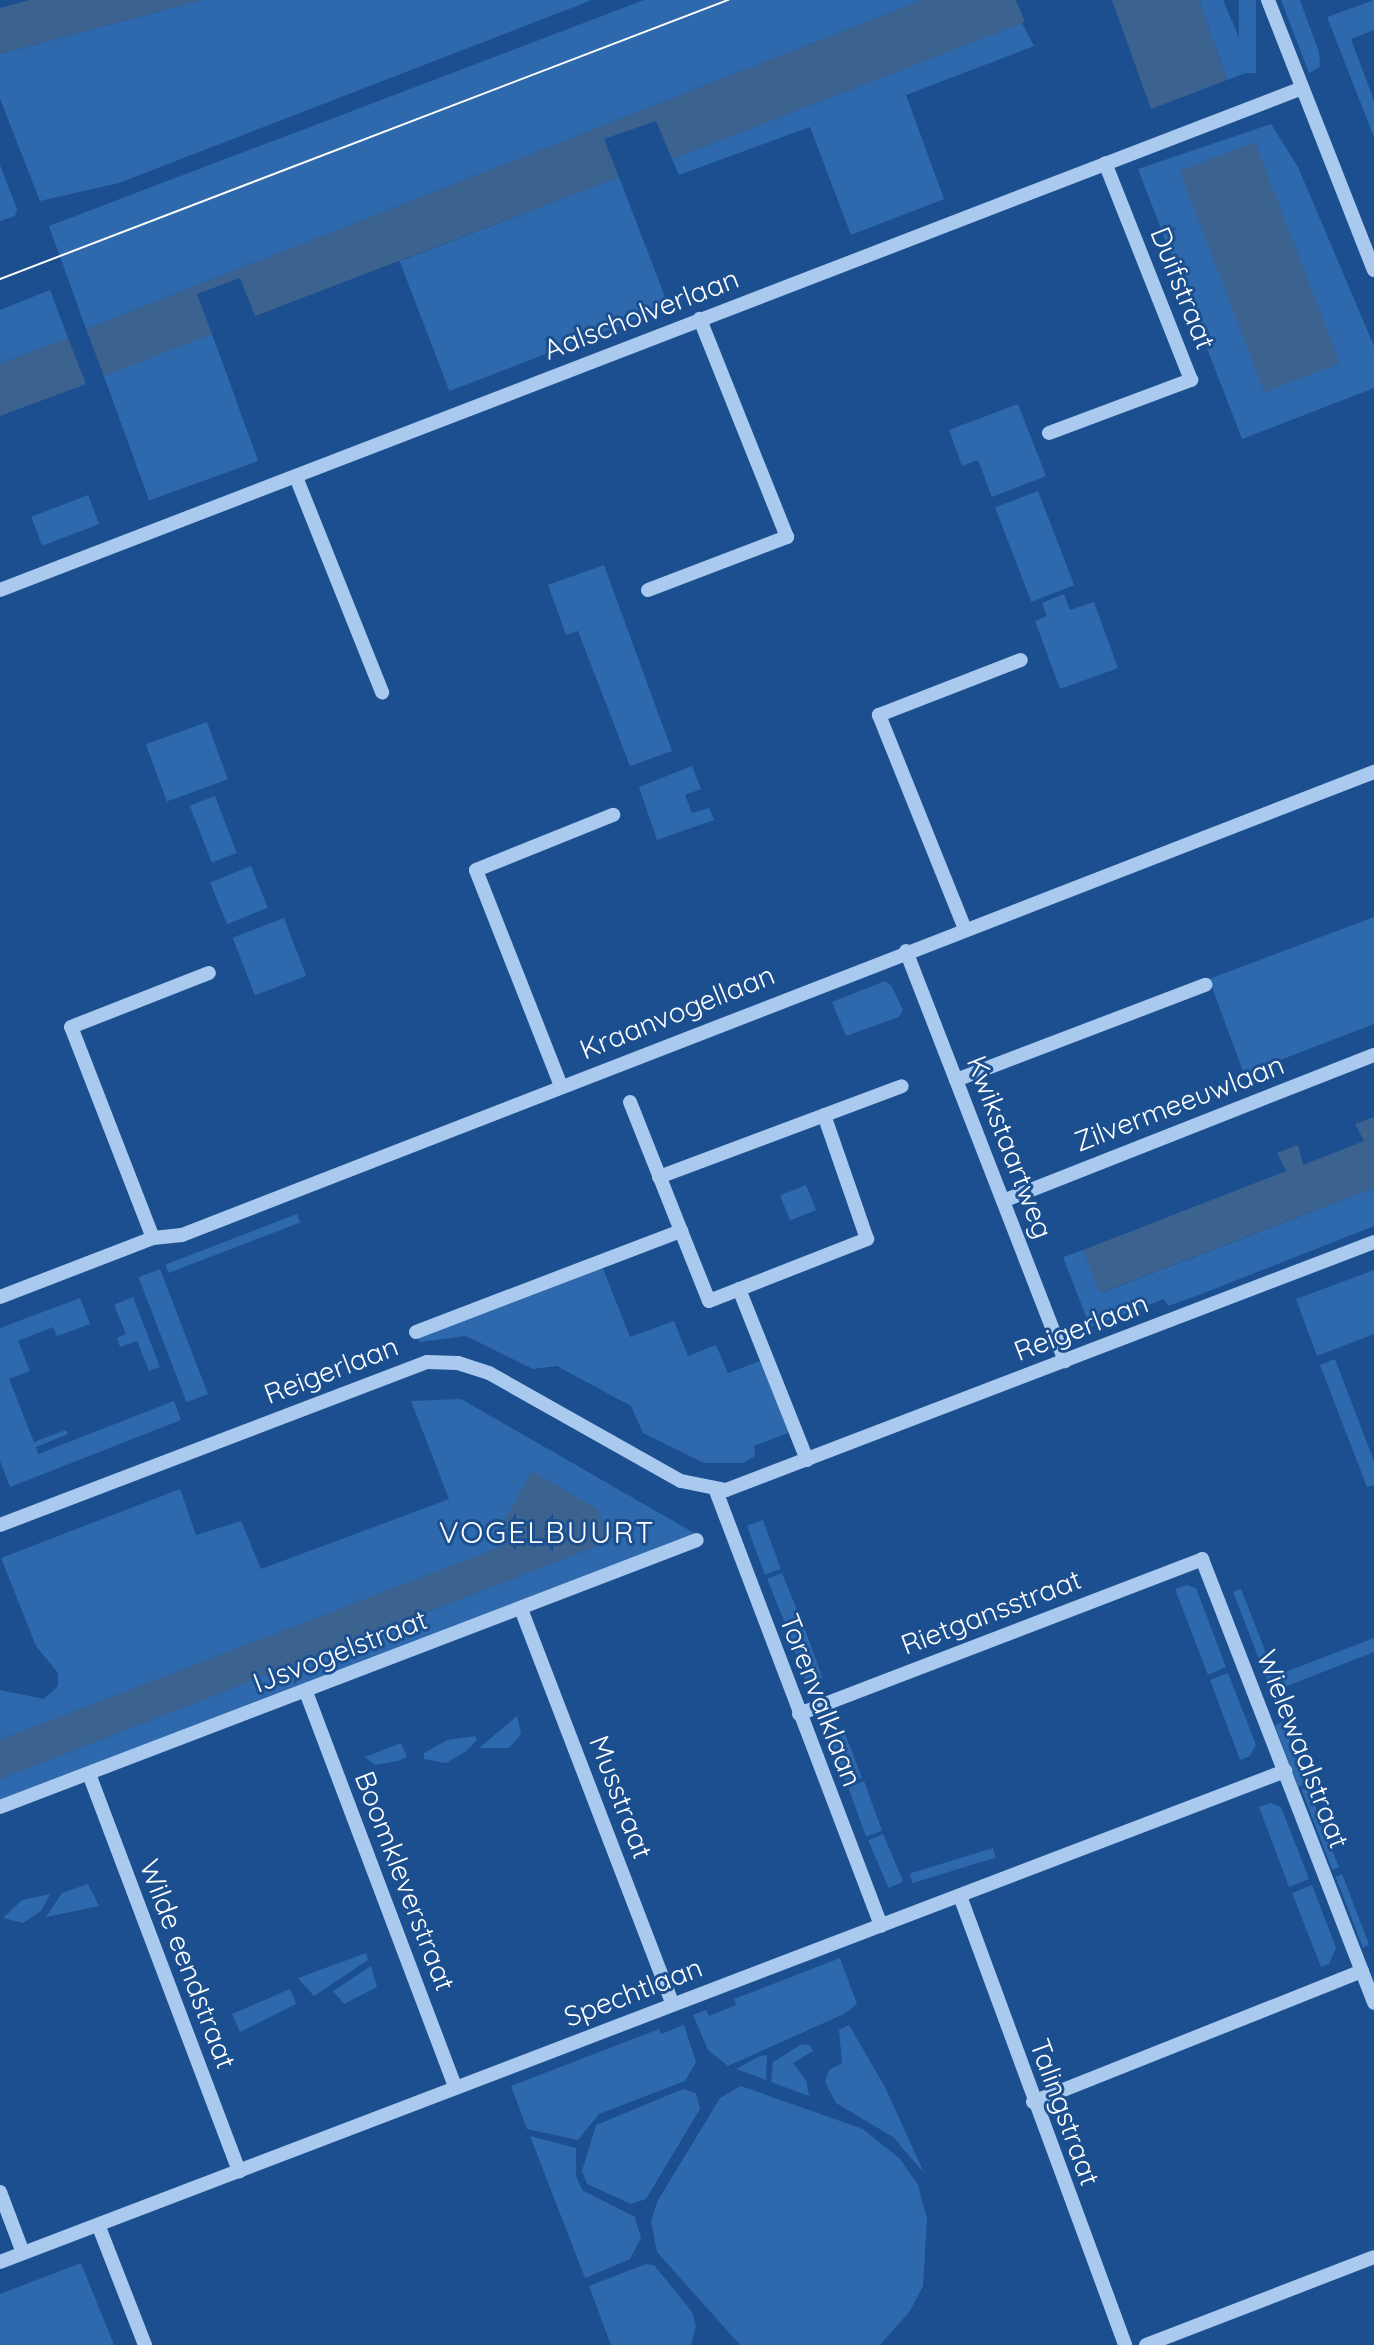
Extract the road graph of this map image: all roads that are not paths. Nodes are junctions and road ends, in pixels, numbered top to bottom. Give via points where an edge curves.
1 (1268, 0) edge
2 (1302, 88) junction
3 (1105, 163) junction
4 (1370, 249) edge
5 (1374, 270) edge
6 (700, 319) junction
7 (1049, 433) dead end
8 (296, 477) junction
9 (0, 590) edge
10 (648, 590) dead end
11 (1021, 660) dead end
12 (382, 692) dead end
13 (1374, 772) edge
14 (613, 815) dead end
15 (965, 929) junction
16 (906, 951) junction
17 (209, 973) dead end
18 (1205, 985) dead end
19 (1374, 1055) edge
20 (956, 1080) junction
21 (561, 1086) junction
22 (902, 1086) dead end
23 (630, 1102) dead end
24 (824, 1115) junction
25 (659, 1177) junction
26 (1003, 1201) junction
27 (681, 1231) junction
28 (153, 1238) junction
29 (1374, 1242) edge
30 (739, 1289) junction
31 (0, 1297) edge
32 (416, 1332) dead end
33 (1065, 1361) junction
34 (807, 1460) junction
35 (716, 1491) junction
36 (0, 1525) edge
37 (697, 1540) dead end
38 (1202, 1559) joint
39 (521, 1609) junction
40 (306, 1692) junction
41 (799, 1714) junction
42 (1285, 1771) junction
43 (89, 1774) junction
44 (0, 1807) edge
45 (960, 1896) junction
46 (881, 1926) junction
47 (1362, 1971) junction
48 (1374, 2003) edge
49 (673, 2004) junction
50 (456, 2088) junction
51 (1033, 2102) junction
52 (239, 2172) junction
53 (0, 2192) edge
54 (99, 2227) junction
55 (23, 2253) junction
56 (1374, 2257) edge
57 (0, 2262) edge
58 (145, 2345) edge
59 (1125, 2345) edge
60 (1146, 2345) edge

1 - 2 street
2 - 3 street, Aalscholverlaan
2 - 4 street
3 - 6 street, Aalscholverlaan
3 - 7 street, Duifstraat via 1191,380
4 - 5 street
6 - 8 street, Aalscholverlaan
6 - 10 street via 787,537
8 - 9 street, Aalscholverlaan
8 - 12 street
11 - 15 street via 879,715
13 - 15 street, Kraanvogellaan
14 - 21 street via 476,870
15 - 16 street, Kraanvogellaan
16 - 20 street, Kwikstaartweg
16 - 21 street, Kraanvogellaan
17 - 28 street via 71,1027
18 - 20 street
19 - 26 street, Zilvermeeuwlaan
20 - 26 street, Kwikstaartweg
21 - 28 street, Kraanvogellaan via 182,1235
22 - 24 street
23 - 25 street
24 - 25 street
24 - 30 street via 867,1239
25 - 27 street
26 - 33 street, Kwikstaartweg
27 - 30 street via 709,1301
27 - 32 street, Reigerlaan
28 - 31 street, Kraanvogellaan
29 - 33 street, Reigerlaan
30 - 34 street
33 - 34 street, Reigerlaan
34 - 35 street, Reigerlaan
35 - 36 street, Reigerlaan via 681,1481 489,1373 458,1363 427,1362
35 - 41 street, Torenvalklaan
37 - 39 street, IJsvogelstraat
38 - 41 street, Rietgansstraat
38 - 42 street, Wielewaalstraat
39 - 40 street, IJsvogelstraat
39 - 49 street, Musstraat
40 - 43 street, IJsvogelstraat
40 - 50 street, Boomkleverstraat
41 - 46 street, Torenvalklaan
42 - 45 street, Spechtlaan
42 - 47 street, Wielewaalstraat
43 - 44 street, IJsvogelstraat
43 - 52 street, Wilde eendstraat
45 - 46 street, Spechtlaan
45 - 51 street, Talingstraat
46 - 49 street, Spechtlaan
47 - 48 street, Wielewaalstraat
47 - 51 street
49 - 50 street, Spechtlaan
50 - 52 street, Spechtlaan
51 - 59 street, Talingstraat
52 - 54 street, Spechtlaan
53 - 55 street
54 - 55 street, Spechtlaan
54 - 58 street
55 - 57 street, Spechtlaan
56 - 60 street

